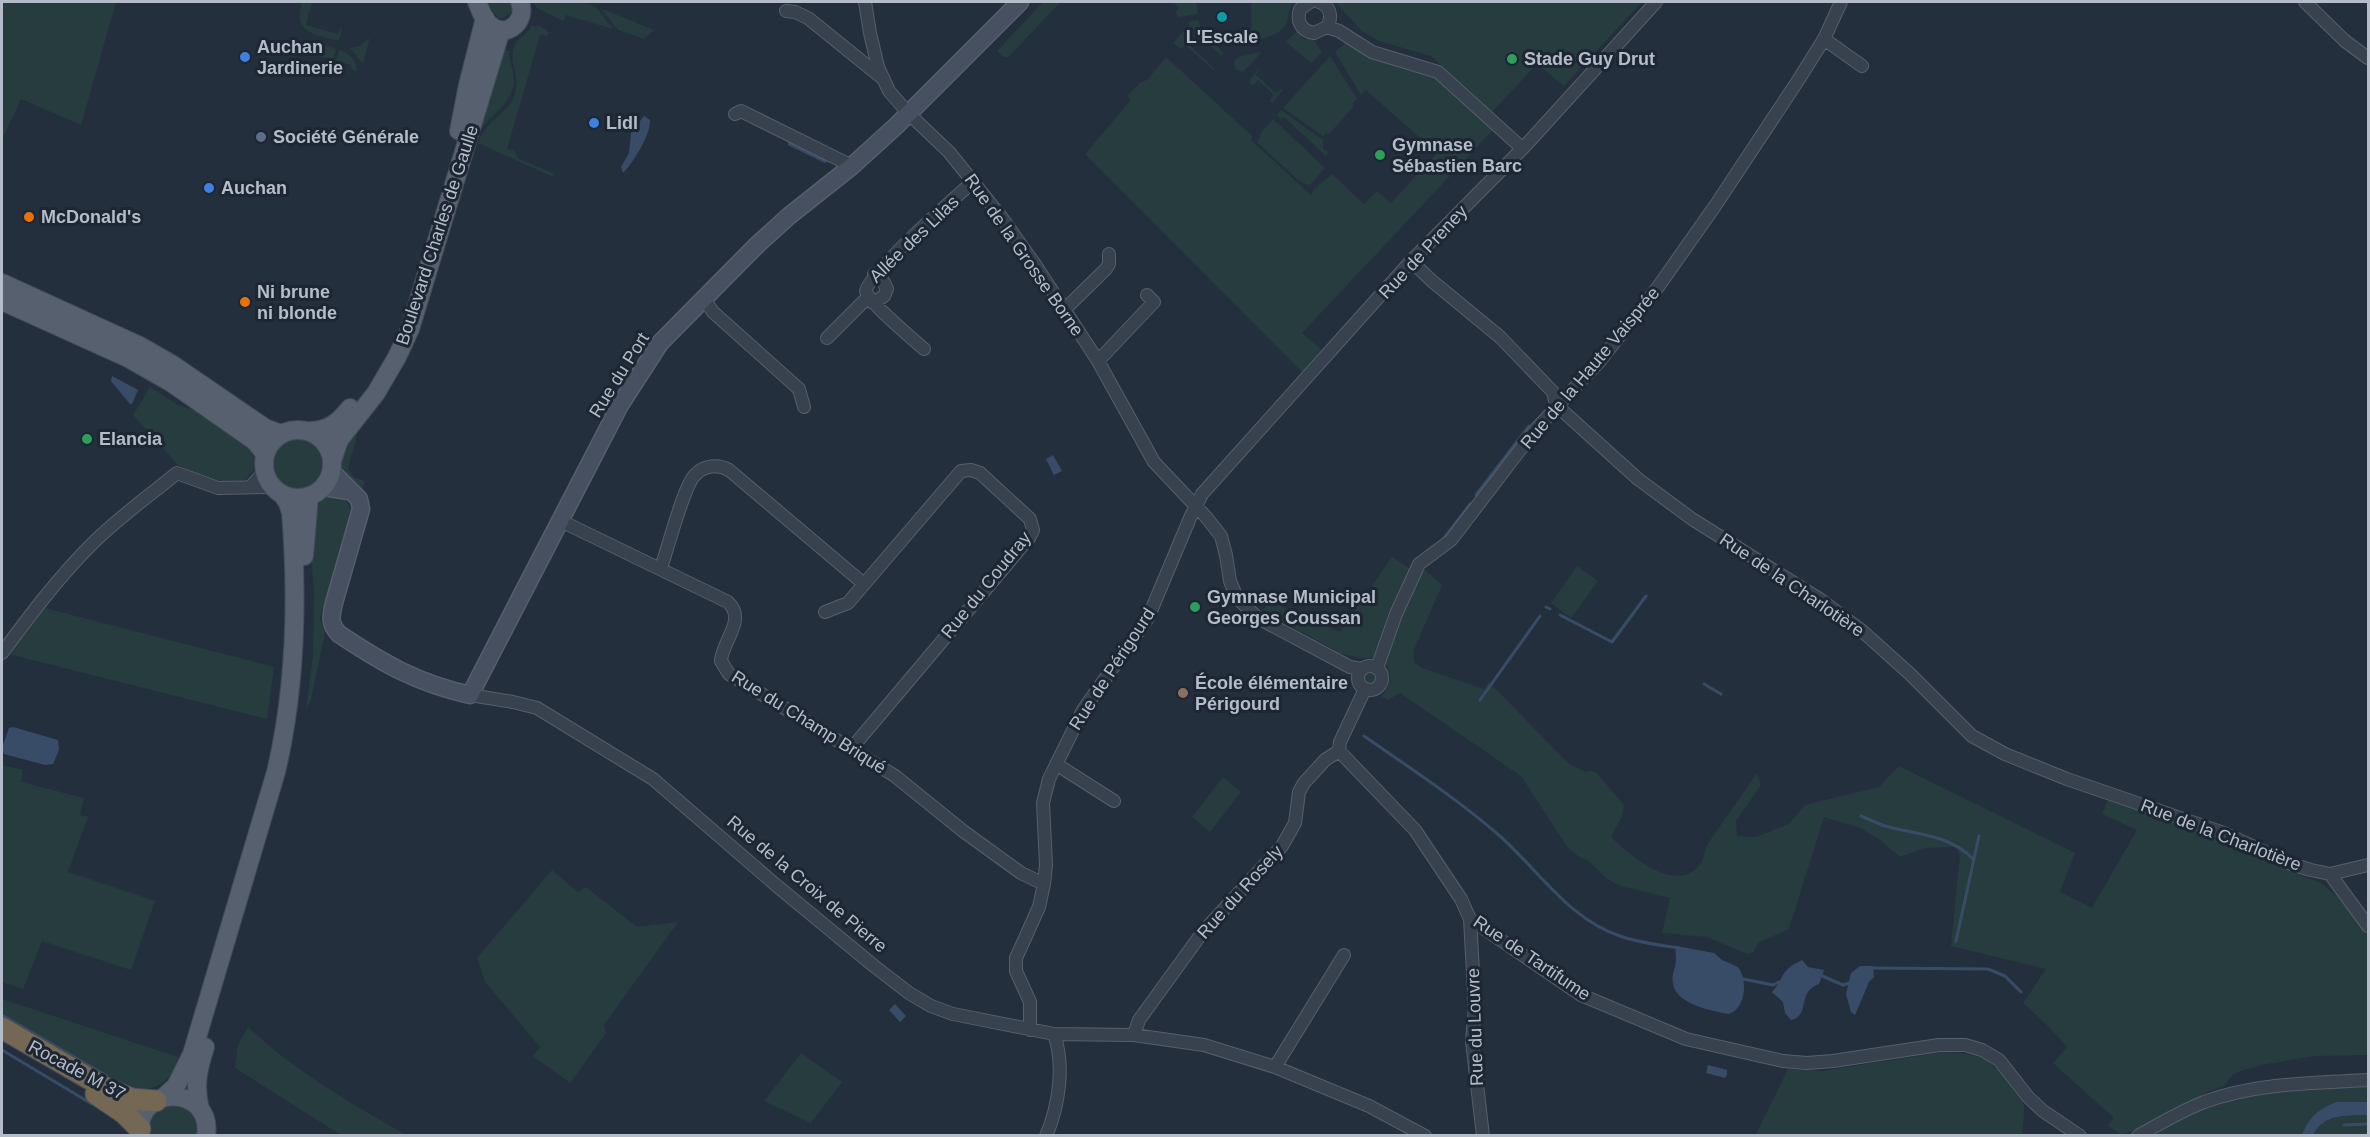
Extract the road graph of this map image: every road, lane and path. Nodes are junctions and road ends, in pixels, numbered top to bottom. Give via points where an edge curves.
1 (520, 2) edge
2 (865, 2) edge
3 (1011, 2) edge
4 (1020, 2) edge
5 (1309, 2) edge
6 (1318, 2) edge
7 (1656, 2) edge
8 (1841, 2) edge
9 (2305, 2) edge
10 (476, 6) edge
11 (786, 11) dead end
12 (1327, 27) junction
13 (501, 30) junction
14 (1824, 39) junction
15 (980, 41) junction
16 (2368, 58) edge
17 (1862, 66) dead end
18 (882, 78) junction
19 (908, 113) junction
20 (735, 114) dead end
21 (1522, 148) junction
22 (852, 166) junction
23 (974, 181) junction
24 (1109, 254) dead end
25 (1411, 261) junction
26 (874, 274) junction
27 (2, 283) edge
28 (1147, 295) dead end
29 (705, 299) junction
30 (871, 300) junction
31 (2, 301) edge
32 (1065, 309) junction
33 (827, 338) dead end
34 (924, 349) dead end
35 (1098, 361) junction
36 (1556, 405) junction
37 (804, 407) dead end
38 (309, 431) junction
39 (281, 434) junction
40 (271, 476) junction
41 (324, 479) junction
42 (1195, 507) junction
43 (561, 520) junction
44 (662, 568) junction
45 (864, 584) junction
46 (825, 612) dead end
47 (2, 653) edge
48 (1377, 668) junction
49 (1361, 669) junction
50 (1365, 689) junction
51 (470, 696) junction
52 (851, 749) junction
53 (1339, 751) junction
54 (1056, 764) junction
55 (1114, 801) dead end
56 (2368, 865) edge
57 (2330, 874) junction
58 (1044, 884) junction
59 (1470, 919) junction
60 (2368, 926) edge
61 (1344, 955) dead end
62 (2, 1029) edge
63 (1030, 1030) junction
64 (1054, 1034) junction
65 (1134, 1035) junction
66 (2, 1041) edge
67 (1275, 1066) junction
68 (2368, 1080) edge
69 (160, 1099) junction
70 (200, 1109) junction
71 (140, 1132) edge
72 (206, 1136) edge
73 (1046, 1136) edge
74 (1425, 1136) edge
75 (1483, 1136) edge
76 (2080, 1136) edge
77 (2138, 1136) edge

1 - 13 main road via 520,21
2 - 18 street, Rue de la Grosse Borne
3 - 15 street via 988,26
4 - 15 street
5 - 12 street via 1300,9 1300,25 1314,33
6 - 12 street via 1329,12
7 - 21 street, Rue de Preney
8 - 14 street, Rue de la Haute Vaisprée
9 - 16 street
10 - 13 main road via 491,27
10 - 38 main road, Boulevard Charles de Gaulle via 462,122 394,338 372,379 343,417 328,429
11 - 18 street via 808,18
12 - 21 street via 1339,30 1372,52 1438,72
13 - 41 main road, Boulevard Charles de Gaulle via 410,329 376,393 339,440
14 - 17 street
14 - 36 street, Rue de la Haute Vaisprée via 1658,287 1599,362
15 - 19 street, Rue du Port
18 - 19 street, Rue de la Grosse Borne
19 - 22 street, Rue du Port
19 - 23 street, Rue de la Grosse Borne
20 - 22 street via 741,111
21 - 25 street, Rue de Preney
22 - 29 street, Rue du Port via 789,216
23 - 26 street, Allée des Lilas
23 - 32 street, Rue de la Grosse Borne
24 - 32 street via 1106,269
25 - 36 street, Rue de la Charlotière via 1500,337 1553,392
25 - 42 street, Rue de Preney
26 - 30 street, Allée des Lilas via 866,286
26 - 30 street via 886,289 884,296
27 - 39 main road via 140,346 265,428
28 - 35 street via 1154,302
29 - 37 street via 713,312 800,389
29 - 43 street, Rue du Port via 668,335 643,368
30 - 33 street
30 - 34 street, Allée des Lilas
31 - 40 main road via 128,358 172,383 255,441
32 - 35 street, Rue de la Grosse Borne
35 - 42 street, Rue de la Grosse Borne via 1154,462
36 - 48 street, Rue de la Haute Vaisprée via 1451,540 1419,564
36 - 57 street, Rue de la Charlotière via 1638,478 1692,519 1821,600 1861,630 1972,736 2005,754 2081,784 2224,833 2290,864
38 - 39 main road via 290,430
38 - 41 main road via 325,443
39 - 40 main road via 274,439
40 - 41 main road via 290,497
40 - 47 street via 251,486 230,489 177,473 112,525 74,563
40 - 69 main road via 291,513 294,620 285,733 192,1054 176,1086
41 - 51 street, Rue de la Croix de Pierre via 349,491 358,499 361,509 334,603 333,628 392,668
41 - 70 main road, Boulevard Charles de Gaulle via 304,538 304,675 295,741 198,1072 196,1094
42 - 49 street via 1221,536 1233,591 1243,606 1263,621 1350,667
42 - 54 street, Rue de Périgourd via 1148,618 1083,710
43 - 44 street, Rue du Champ Briqué
43 - 51 street, Rue du Port
44 - 45 street via 691,479 703,469 719,466 729,470
44 - 52 street, Rue du Champ Briqué via 734,608 735,623 722,656 722,665 729,674
45 - 46 street, Rue du Coudray via 848,603
45 - 52 street, Rue du Coudray via 961,471 980,473 1027,513 1032,522 1029,538
48 - 49 street
48 - 50 street via 1382,674 1380,686
49 - 50 street via 1358,680
50 - 53 street
51 - 63 street, Rue de la Croix de Pierre via 537,708 653,779 874,966 926,1002 953,1014
52 - 58 street, Rue du Champ Briqué via 896,776 1021,873
53 - 59 street, Rue de Tartifume via 1415,830
53 - 65 street, Rue du Rosely via 1304,783 1294,823 1282,846 1202,933 1142,1014
54 - 55 street
54 - 58 street, Rue de Périgourd via 1043,803
56 - 57 street
57 - 60 street
58 - 63 street, Rue de Périgourd via 1039,907 1016,958 1016,971 1030,1002
59 - 75 street, Rue du Louvre via 1473,1041
59 - 76 street, Rue de Tartifume via 1581,995 1686,1039 1807,1063 1939,1045 1965,1045 1982,1050 1999,1060 2043,1111
61 - 67 street
62 - 69 highway, Rocade M 37 via 107,1089 132,1099
63 - 64 street, Rue de la Croix de Pierre
64 - 65 street, Rue de la Croix de Pierre
64 - 73 street via 1060,1062 1054,1113
65 - 67 street, Rue de la Croix de Pierre via 1204,1045
66 - 71 highway, Rocade M 37 via 105,1099
67 - 74 street, Rue de la Croix de Pierre via 1369,1106
68 - 77 street via 2282,1085 2237,1093 2204,1102
69 - 70 main road via 188,1099
69 - 71 main road via 144,1113
70 - 72 main road, Boulevard Charles de Gaulle

